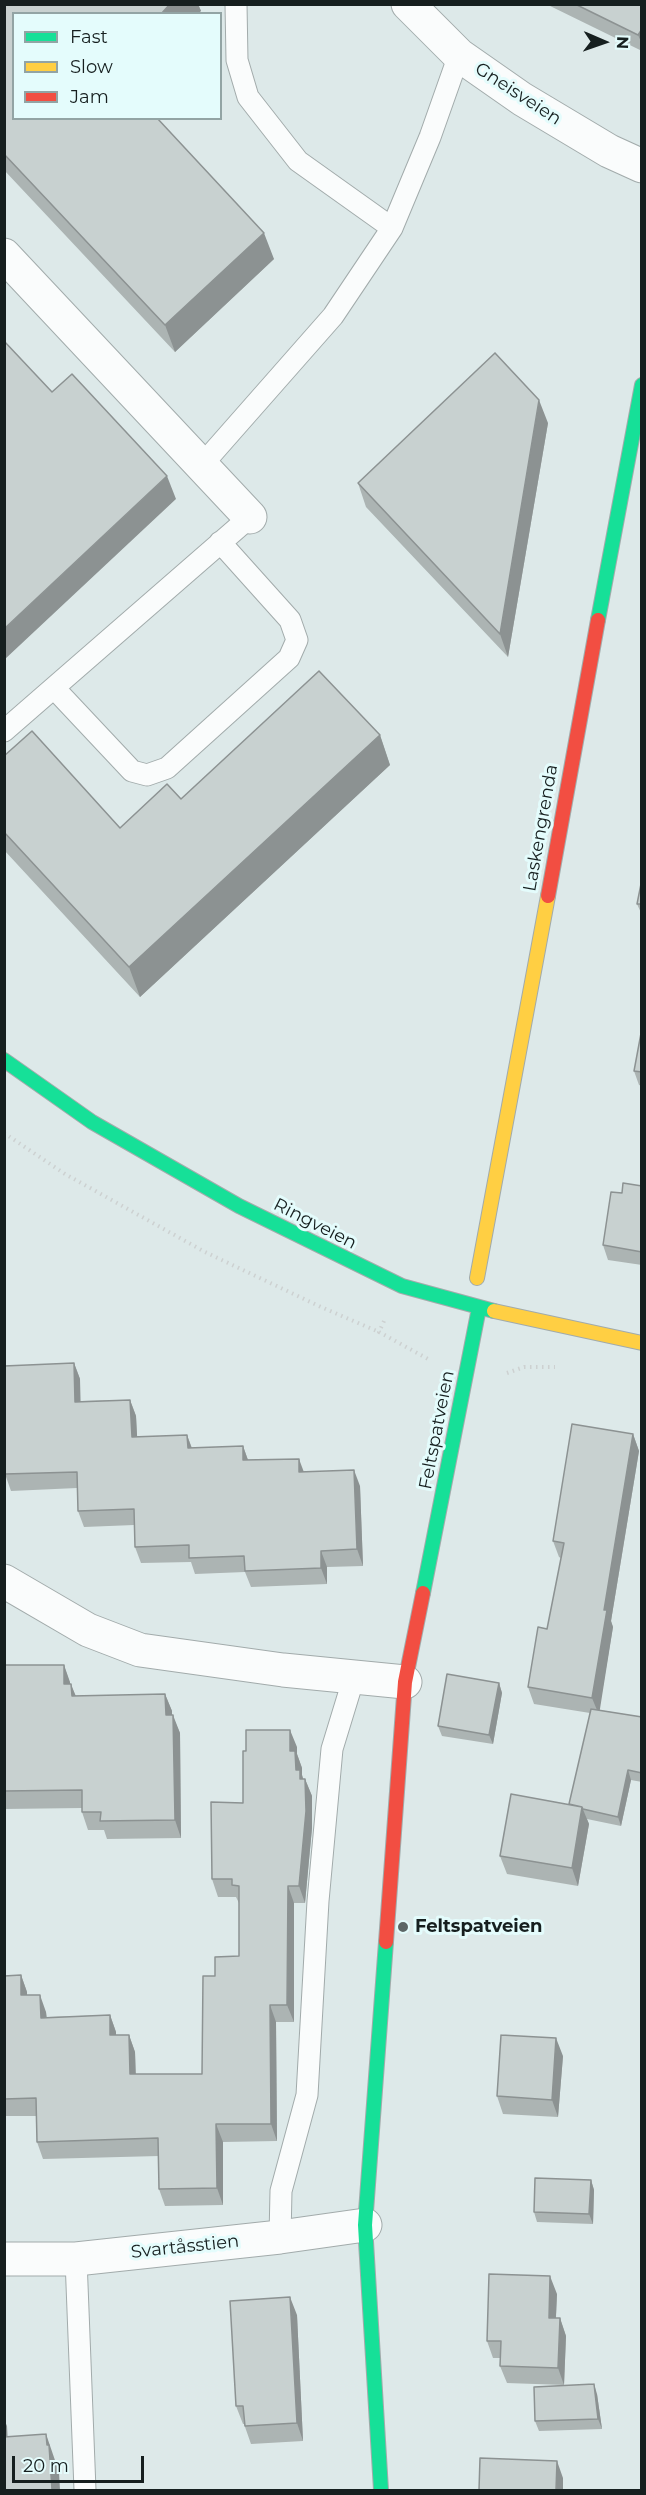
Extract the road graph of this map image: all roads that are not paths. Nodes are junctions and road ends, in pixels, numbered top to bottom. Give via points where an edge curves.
1 (236, 4) edge
2 (408, 4) edge
3 (459, 55) junction
4 (642, 166) edge
5 (392, 228) junction
6 (4, 255) edge
7 (642, 385) edge
8 (201, 466) junction
9 (250, 516) joint
10 (220, 542) junction
11 (54, 688) junction
12 (4, 731) edge
13 (4, 1060) edge
14 (477, 1278) dead end
15 (479, 1308) junction
16 (642, 1343) edge
17 (4, 1581) edge
18 (354, 1677) junction
19 (405, 1682) junction
20 (365, 2225) junction
21 (280, 2237) junction
22 (4, 2259) edge
23 (76, 2259) junction
24 (85, 2490) edge
25 (381, 2490) edge

1 - 5 lane via 237,60 248,97 298,161
2 - 3 street, Gneisveien
3 - 4 street, Gneisveien via 522,99
3 - 5 lane
5 - 8 lane via 333,316
6 - 8 street
7 - 14 street, Laskengrenda
8 - 9 street
9 - 10 lane
10 - 11 lane
10 - 11 lane via 290,620 297,640 289,658 167,768 147,775 132,771
11 - 12 lane
13 - 15 street, Ringveien via 92,1122 239,1206 402,1286
15 - 16 street, Ringveien
15 - 19 street, Feltspatveien
17 - 18 street via 88,1630 140,1650
18 - 19 street
18 - 21 lane via 332,1749 318,1901 307,2095 281,2191
19 - 20 street, Feltspatveien
20 - 21 street, Svartåsstien
20 - 25 street, Feltspatveien
21 - 23 street, Svartåsstien
22 - 23 street, Svartåsstien
23 - 24 lane

